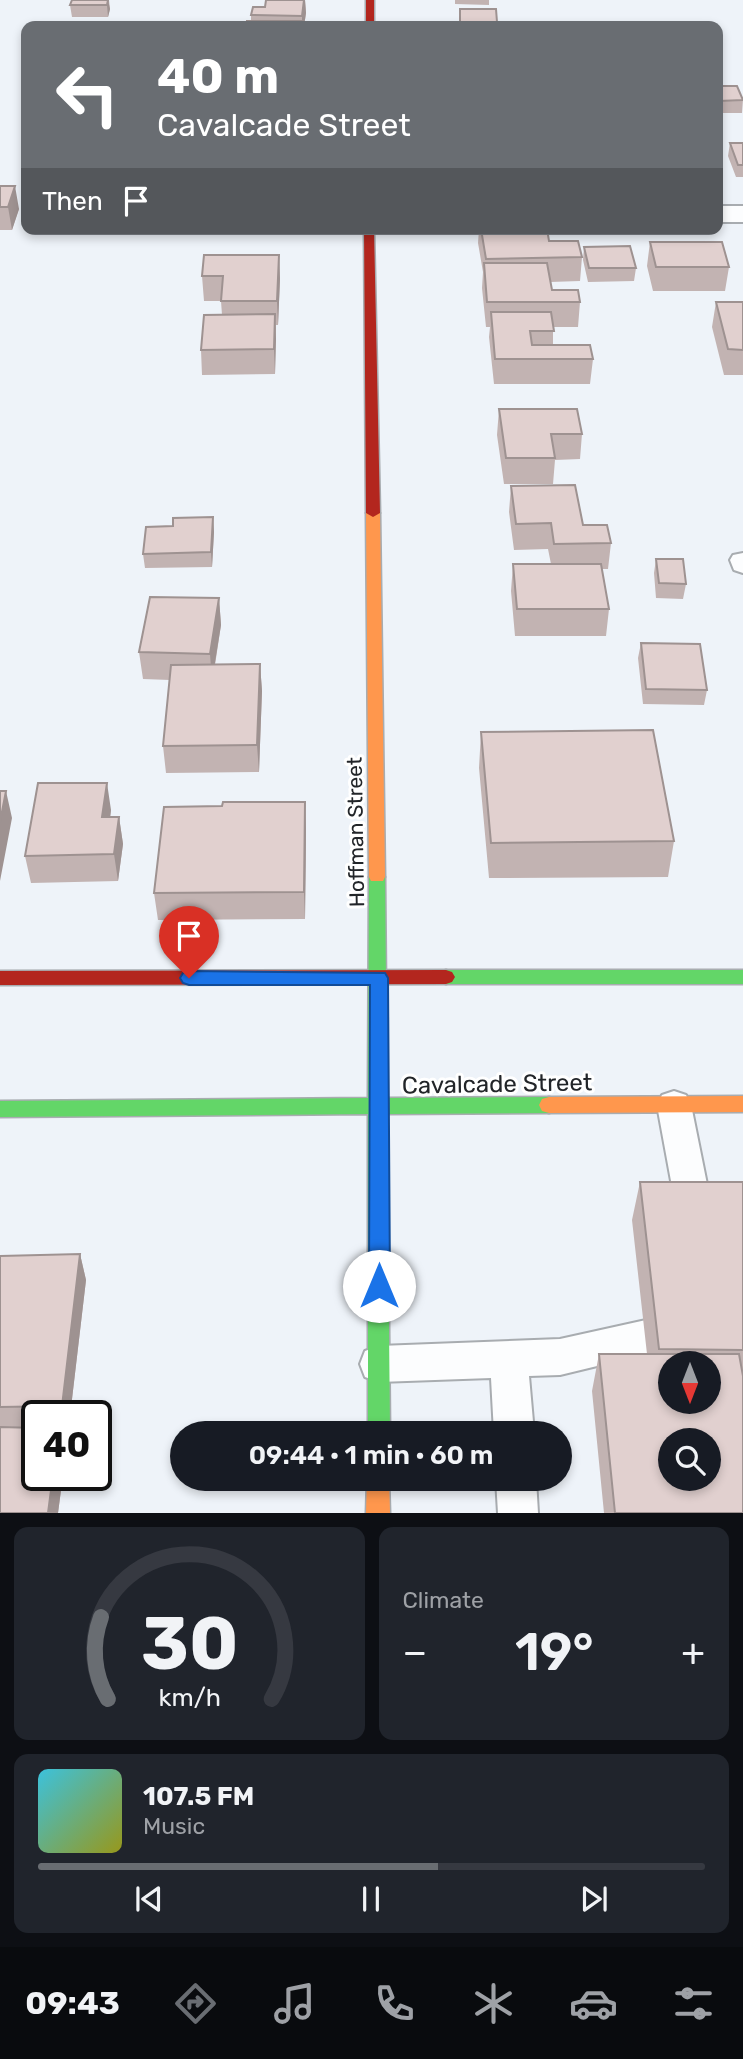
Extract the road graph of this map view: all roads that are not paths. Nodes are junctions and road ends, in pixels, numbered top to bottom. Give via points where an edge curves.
1 (370, 0) edge
2 (370, 21) edge
3 (723, 214) edge
4 (743, 214) edge
5 (369, 235) edge
6 (743, 977) edge
7 (0, 978) edge
8 (379, 978) junction
9 (743, 1104) edge
10 (674, 1105) junction
11 (379, 1108) junction
12 (0, 1109) edge
13 (696, 1220) edge
14 (646, 1338) dead end
15 (509, 1360) junction
16 (379, 1364) junction
17 (379, 1421) edge
18 (513, 1421) edge
19 (378, 1491) edge
20 (517, 1491) edge
21 (378, 1513) edge
22 (518, 1513) edge

1 - 2 street
3 - 4 street
5 - 8 street, Hoffman Street
6 - 8 street
7 - 8 street
8 - 11 street, Hoffman Street
9 - 10 street, Cavalcade Street
10 - 11 street, Cavalcade Street
10 - 13 lane
11 - 12 street, Cavalcade Street
11 - 16 street, Hoffman Street
14 - 15 lane via 560,1357
15 - 16 lane
15 - 18 lane
16 - 17 street, Hoffman Street
19 - 21 street
20 - 22 lane

